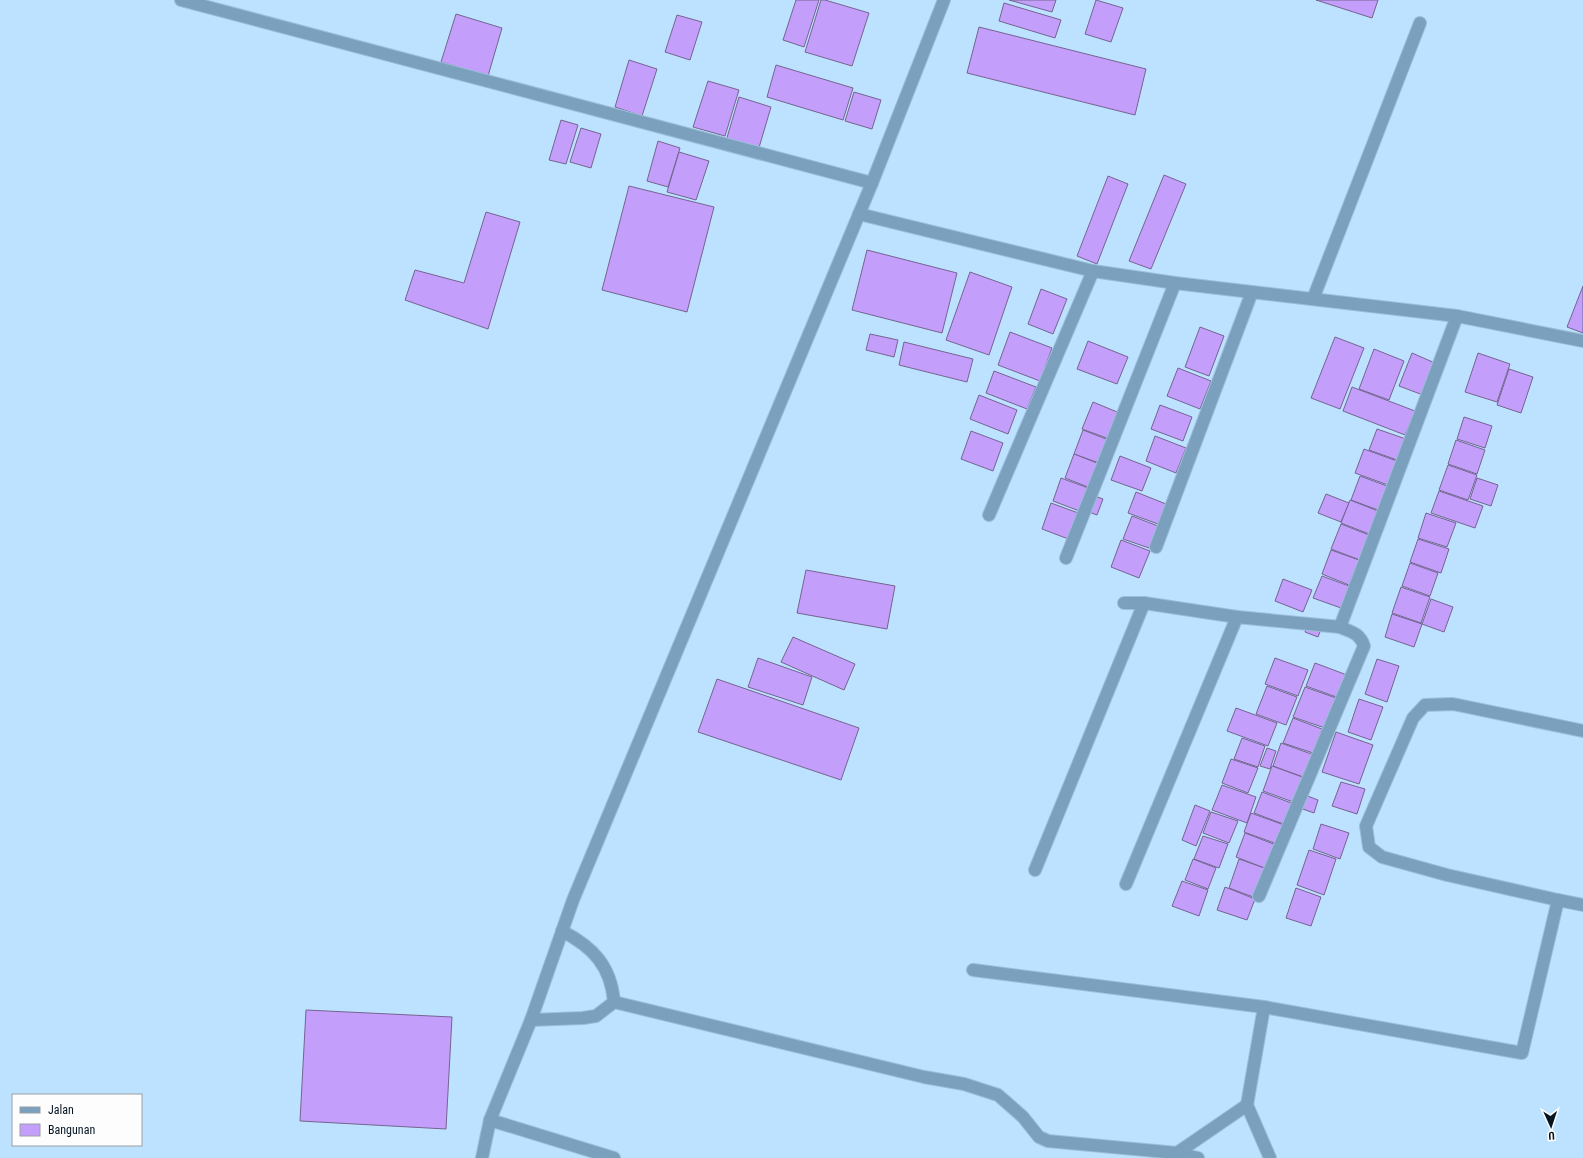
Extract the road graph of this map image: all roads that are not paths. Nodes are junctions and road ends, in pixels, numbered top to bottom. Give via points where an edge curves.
1 (181, 0) edge
2 (944, 0) edge
3 (1420, 23) dead end
4 (872, 183) junction
5 (859, 214) junction
6 (1093, 271) junction
7 (1176, 283) junction
8 (1252, 292) junction
9 (1312, 299) junction
10 (1457, 316) junction
11 (1583, 341) edge
12 (988, 515) dead end
13 (1156, 547) dead end
14 (1066, 558) dead end
15 (1144, 602) junction
16 (1124, 603) dead end
17 (1237, 617) junction
18 (1340, 627) junction
19 (1583, 731) edge
20 (1035, 870) dead end
21 (1126, 884) dead end
22 (1259, 896) dead end
23 (1558, 900) junction
24 (1583, 905) edge
25 (562, 931) junction
26 (973, 970) dead end
27 (614, 1002) junction
28 (1264, 1007) junction
29 (531, 1020) junction
30 (1247, 1105) junction
31 (490, 1120) junction
32 (1177, 1153) junction
33 (482, 1158) edge
34 (614, 1158) edge
35 (1198, 1158) edge
36 (1270, 1158) edge

1 - 4 street
2 - 4 street
3 - 9 street
4 - 5 street
5 - 6 street
5 - 25 street
6 - 7 street
6 - 12 street
7 - 8 street
7 - 14 street
8 - 9 street
8 - 13 street
9 - 10 street
10 - 11 street
10 - 18 street
15 - 16 street
15 - 17 street
15 - 20 street
17 - 18 street
17 - 21 street
18 - 22 street via 1362,639 1364,646
19 - 23 street via 1453,704 1425,705 1413,718 1366,826 1369,847 1382,857
23 - 24 street
23 - 28 street via 1522,1054
25 - 27 street via 579,940 604,964 611,980
25 - 29 street
26 - 28 street
27 - 29 street via 596,1016
27 - 32 street via 916,1075 964,1084 998,1095 1023,1117 1039,1137 1048,1141
28 - 30 street
29 - 31 street
30 - 32 street
30 - 36 street
31 - 33 street
31 - 34 street
32 - 35 street

